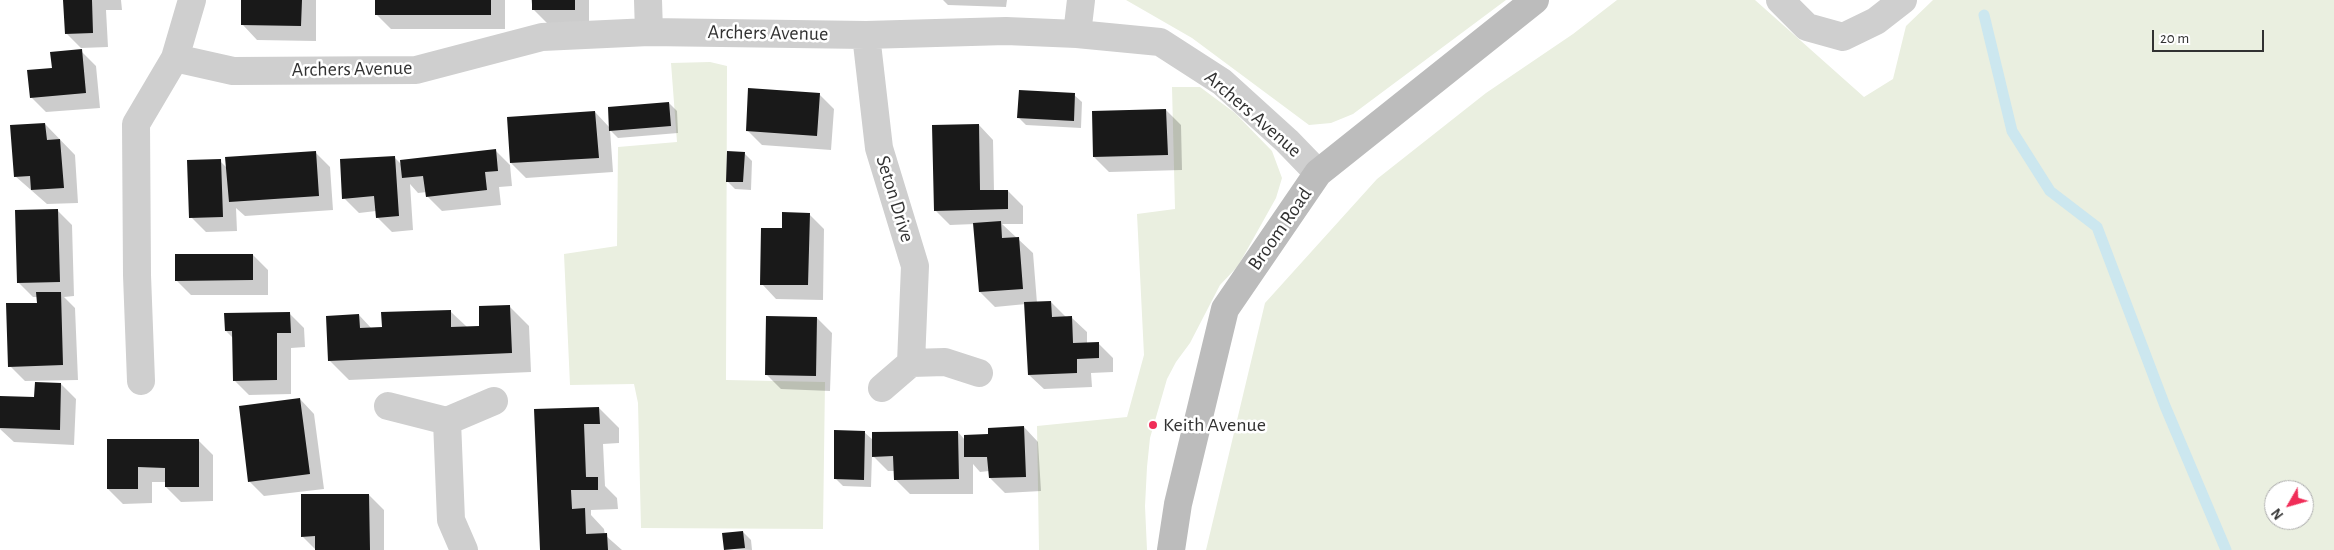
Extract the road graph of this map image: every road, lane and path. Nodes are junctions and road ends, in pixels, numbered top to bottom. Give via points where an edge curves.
1 (192, 0) edge
2 (648, 0) edge
3 (1081, 0) edge
4 (1535, 0) edge
5 (1780, 0) edge
6 (1903, 0) edge
7 (649, 32) junction
8 (866, 34) junction
9 (1077, 34) junction
10 (175, 58) junction
11 (1318, 173) junction
12 (911, 363) junction
13 (979, 373) dead end
14 (141, 380) dead end
15 (882, 388) dead end
16 (494, 401) dead end
17 (388, 406) dead end
18 (447, 420) junction
19 (464, 550) edge
20 (1171, 550) edge

1 - 10 street
2 - 7 street
3 - 9 street
4 - 11 street, Broom Road
5 - 6 street via 1807,27 1843,37 1876,21
7 - 8 street, Archers Avenue
7 - 10 street, Archers Avenue via 542,37 416,70 233,71
8 - 9 street, Archers Avenue via 1006,31
8 - 12 street, Seton Drive via 879,148 916,266
9 - 11 street, Archers Avenue via 1160,42 1222,82
10 - 14 street via 136,124
11 - 20 street, Broom Road via 1225,309 1178,504
12 - 13 street via 944,362
12 - 15 street
16 - 18 street
17 - 18 street
18 - 19 street via 451,520

